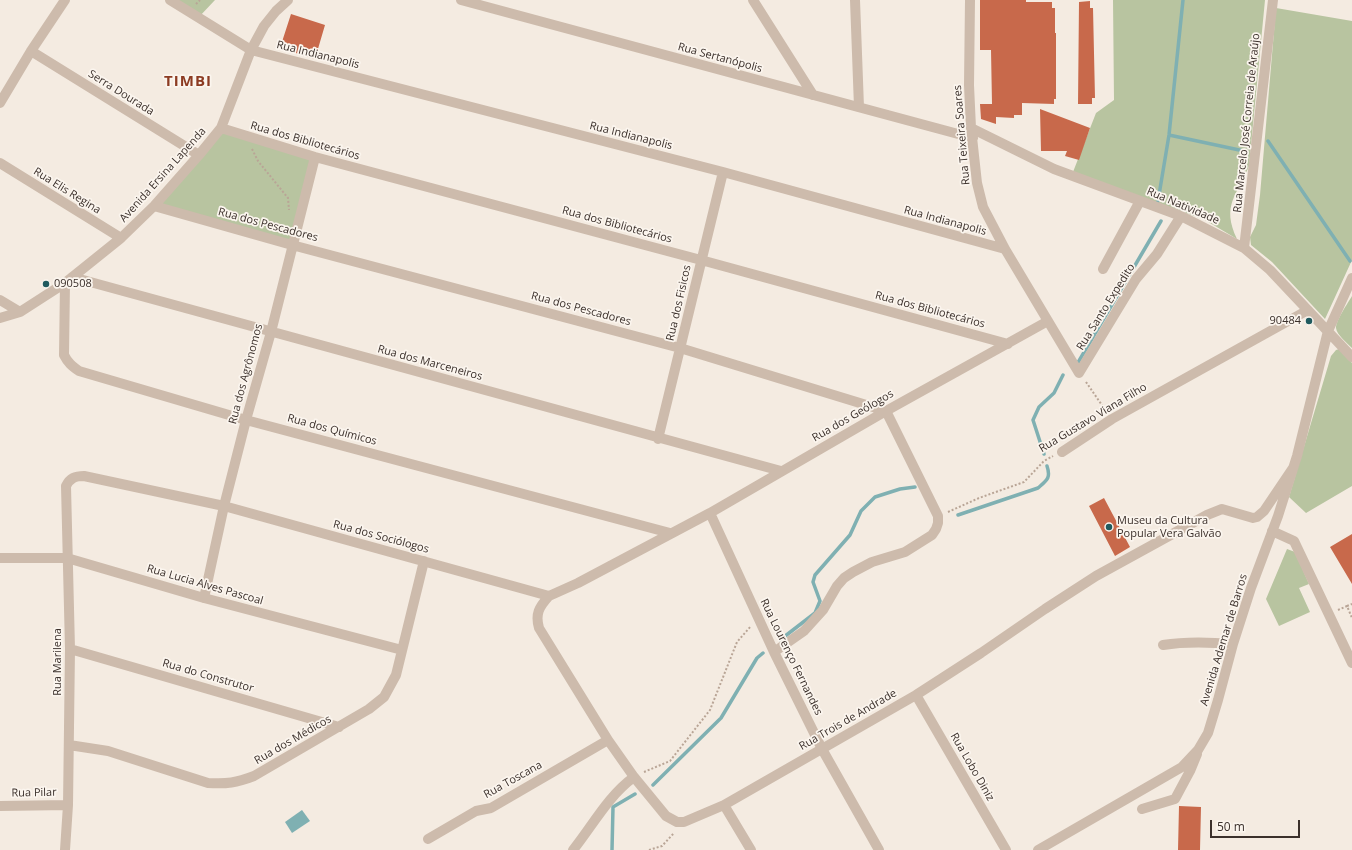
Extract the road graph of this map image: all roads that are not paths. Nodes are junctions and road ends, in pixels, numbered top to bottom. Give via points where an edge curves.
1 (65, 0) edge
2 (170, 0) edge
3 (288, 0) edge
4 (461, 0) edge
5 (494, 0) edge
6 (753, 0) edge
7 (855, 0) edge
8 (970, 0) edge
9 (1273, 0) edge
10 (485, 6) junction
11 (251, 50) junction
12 (31, 51) junction
13 (813, 95) junction
14 (0, 103) edge
15 (859, 107) junction
16 (221, 128) junction
17 (972, 133) junction
18 (199, 155) junction
19 (315, 157) junction
20 (0, 163) edge
21 (723, 172) junction
22 (1140, 201) junction
23 (154, 206) junction
24 (1181, 216) junction
25 (121, 238) junction
26 (292, 245) junction
27 (1244, 248) junction
28 (1005, 249) junction
29 (701, 260) junction
30 (1103, 269) dead end
31 (1352, 278) edge
32 (69, 280) junction
33 (0, 300) edge
34 (1308, 310) junction
35 (20, 312) junction
36 (0, 318) edge
37 (1048, 321) junction
38 (1328, 331) junction
39 (270, 332) junction
40 (1008, 344) junction
41 (680, 348) junction
42 (1352, 357) edge
43 (1079, 373) joint
44 (886, 411) junction
45 (246, 420) junction
46 (658, 438) junction
47 (1062, 452) road end
48 (1293, 468) junction
49 (781, 471) junction
50 (73, 477) joint
51 (224, 506) junction
52 (1264, 511) junction
53 (710, 513) junction
54 (1278, 516) junction
55 (1272, 531) junction
56 (670, 534) junction
57 (0, 558) edge
58 (68, 558) junction
59 (424, 561) junction
60 (549, 596) junction
61 (204, 598) junction
62 (1233, 644) junction
63 (1163, 645) dead end
64 (70, 649) junction
65 (402, 650) junction
66 (774, 652) junction
67 (1352, 663) edge
68 (916, 695) junction
69 (339, 727) junction
70 (608, 740) junction
71 (69, 745) junction
72 (822, 749) junction
73 (1198, 750) junction
74 (634, 777) junction
75 (68, 805) junction
76 (724, 805) junction
77 (0, 806) edge
78 (1142, 809) dead end
79 (428, 839) dead end
80 (65, 850) edge
81 (573, 850) edge
82 (751, 850) edge
83 (879, 850) edge
84 (1006, 850) edge
85 (1038, 850) edge

1 - 12 street
2 - 11 street, Rua Indianapolis
3 - 11 street, Avenida Ersina Lapenda via 264,26
4 - 10 street, Rua Sertanópolis
5 - 10 street
6 - 13 street
7 - 15 street
8 - 17 street, Rua Teixeira Soares via 969,85
9 - 27 street, Rua Marcelo José Correia de Araújo
10 - 13 street, Rua Sertanópolis
11 - 16 street, Avenida Ersina Lapenda
11 - 21 street, Rua Indianapolis
12 - 14 street
12 - 18 street, Serra Dourada
13 - 15 street, Rua Sertanópolis
15 - 17 street, Rua Sertanópolis
16 - 18 street, Avenida Ersina Lapenda
16 - 19 street, Rua dos Bibliotecários
17 - 22 street, Rua Natividade via 1054,169
17 - 28 street, Rua Teixeira Soares via 977,183 983,207
18 - 23 street, Avenida Ersina Lapenda
19 - 26 street, Rua dos Agrônomos
19 - 29 street, Rua dos Bibliotecários
20 - 25 street, Rua Elis Regina
21 - 28 street, Rua Indianapolis
21 - 29 street, Rua dos Fisicos
22 - 24 street, Rua Natividade
22 - 30 street
23 - 25 street, Avenida Ersina Lapenda
23 - 26 street, Rua dos Pescadores
24 - 27 street, Rua Natividade
24 - 43 street, Rua Santo Expedito via 1133,284
25 - 32 street, Avenida Ersina Lapenda
26 - 39 street, Rua dos Agrônomos
26 - 41 street, Rua dos Pescadores
27 - 34 street, Rua Natividade via 1270,270
28 - 37 street, Rua Teixeira Soares
29 - 40 street, Rua dos Bibliotecários
29 - 41 street, Rua dos Fisicos
31 - 38 street, Avenida Ademar de Barros
32 - 35 street, Avenida Ersina Lapenda
32 - 39 street, Rua dos Marceneiros
32 - 45 street, Rua dos Químicos via 64,355 72,366 79,371
33 - 35 street
34 - 38 street, Rua Natividade
34 - 47 street, Rua Gustavo Viana Filho via 1112,419
35 - 36 street, Avenida Ersina Lapenda
37 - 40 street, Rua dos Geólogos
37 - 43 street, Rua Teixeira Soares
38 - 42 street, Rua Natividade
38 - 48 street, Avenida Ademar de Barros
39 - 45 street, Rua dos Agrônomos
39 - 46 street, Rua dos Marceneiros
40 - 44 street, Rua dos Geólogos
41 - 44 street, Rua dos Pescadores
41 - 46 street, Rua dos Fisicos
44 - 49 street, Rua dos Geólogos
44 - 66 street via 938,516 936,529 932,535 905,552 872,562 844,578 823,610 804,632
45 - 51 street, Rua dos Agrônomos
45 - 56 street, Rua dos Químicos
46 - 49 street, Rua dos Marceneiros
48 - 52 street
48 - 54 street, Avenida Ademar de Barros
49 - 53 street, Rua dos Geólogos
50 - 51 street, Rua dos Sociólogos via 84,476
50 - 58 street, Rua Marilena via 66,486
51 - 59 street, Rua dos Sociólogos
51 - 61 street, Rua dos Agrônomos
52 - 54 street
52 - 68 street, Rua Trois de Andrade via 1255,518 1222,509 1207,515 1096,576
53 - 56 street, Rua dos Geólogos
53 - 66 street, Rua Lourenço Fernandes
54 - 55 street, Avenida Ademar de Barros
55 - 62 street, Avenida Ademar de Barros
55 - 67 street via 1294,541
56 - 60 street
57 - 58 street, Rua Lucia Alves Pascoal
58 - 61 street, Rua Lucia Alves Pascoal
58 - 64 street, Rua Marilena
59 - 60 street, Rua dos Sociólogos
59 - 65 street, Rua dos Médicos
60 - 70 street via 538,612 539,628
61 - 65 street, Rua Lucia Alves Pascoal
62 - 63 street via 1181,642
62 - 73 street, Avenida Ademar de Barros via 1208,733
64 - 69 street, Rua do Construtor
64 - 71 street, Rua Marilena
65 - 69 street, Rua dos Médicos via 396,675 384,697
66 - 72 street, Rua Lourenço Fernandes
68 - 72 street, Rua Trois de Andrade
68 - 84 street, Rua Lobo Diniz
69 - 71 street, Rua dos Médicos via 254,776 224,784 208,783 108,751
70 - 74 street
70 - 79 street, Rua Toscana via 491,808 476,811
71 - 75 street, Rua Marilena
72 - 76 street, Rua Trois de Andrade
72 - 83 street, Rua Lourenço Fernandes
73 - 78 street via 1175,799
73 - 85 street, Avenida Ademar de Barros via 1176,771
74 - 76 street, Rua Trois de Andrade via 666,816 676,822 684,822
74 - 81 street via 613,795
75 - 77 street, Rua Pilar
75 - 80 street, Rua Marilena
76 - 82 street

